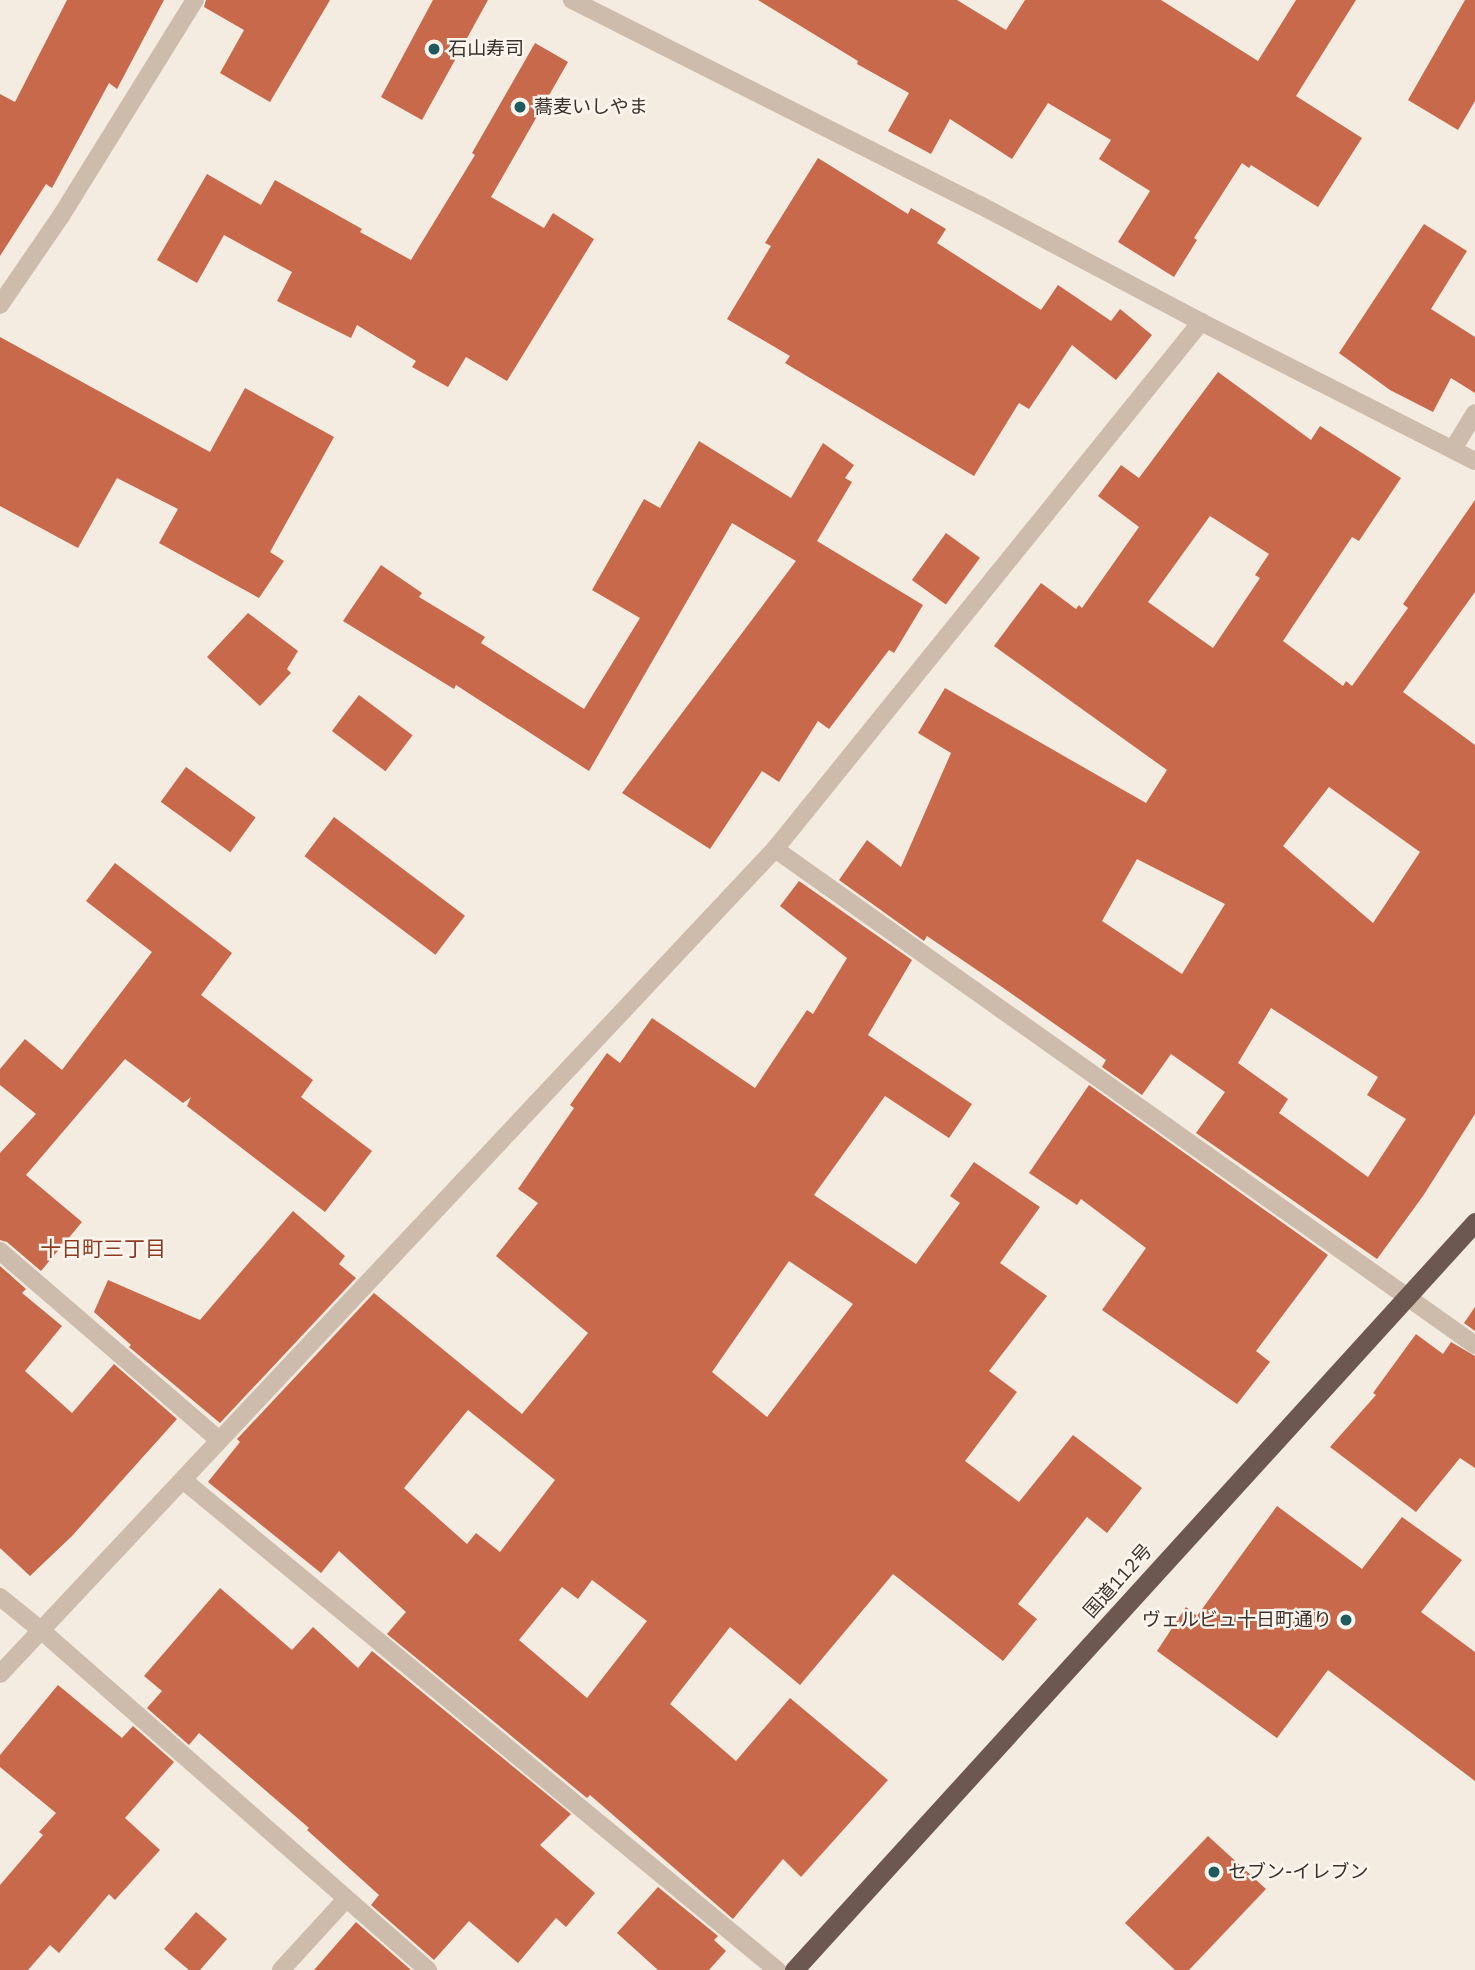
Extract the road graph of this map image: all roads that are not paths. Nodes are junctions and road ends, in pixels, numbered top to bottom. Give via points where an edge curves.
1 (195, 0) edge
2 (572, 0) edge
3 (0, 304) edge
4 (1200, 322) junction
5 (1475, 413) edge
6 (1453, 449) junction
7 (1475, 461) edge
8 (775, 849) junction
9 (1475, 1222) edge
10 (0, 1251) edge
11 (1407, 1296) junction
12 (1475, 1345) edge
13 (218, 1439) junction
14 (183, 1480) junction
15 (0, 1597) edge
16 (42, 1631) junction
17 (0, 1674) edge
18 (346, 1899) junction
19 (281, 1970) edge
20 (428, 1970) edge
21 (776, 1970) edge
22 (794, 1970) edge

1 - 3 street via 61,216
2 - 4 street via 980,205
4 - 6 street
4 - 8 street
5 - 6 street
6 - 7 street
8 - 11 street
8 - 13 street
9 - 11 highway, 国道112号
10 - 13 street
11 - 12 street
11 - 22 highway, 国道112号
13 - 14 street
14 - 16 street
14 - 21 street
15 - 16 street
16 - 17 street
16 - 18 street
18 - 19 street
18 - 20 street

